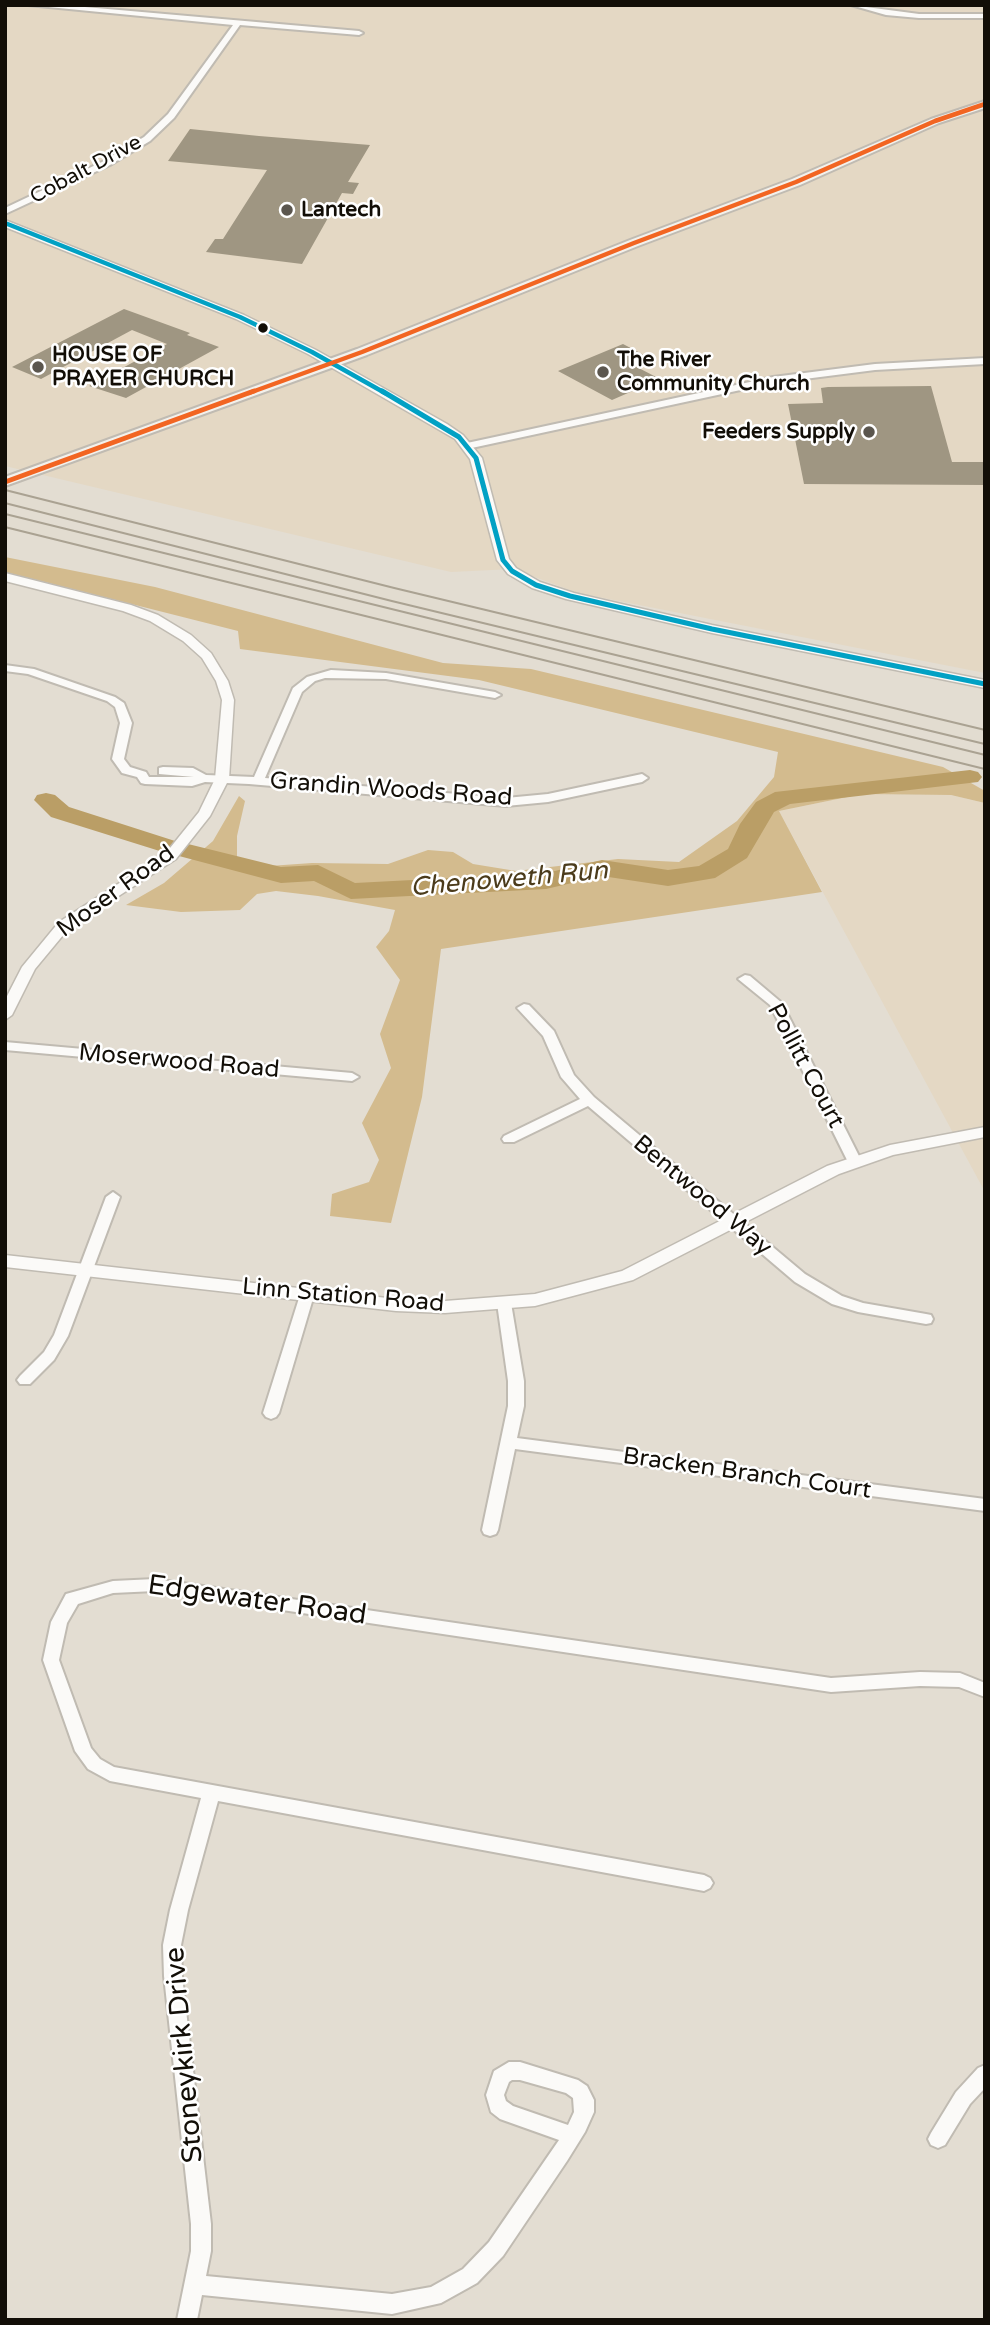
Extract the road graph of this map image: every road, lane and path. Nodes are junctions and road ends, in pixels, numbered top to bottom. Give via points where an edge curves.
1 (32, 5) edge
2 (855, 5) edge
3 (985, 16) edge
4 (237, 23) junction
5 (359, 33) dead end
6 (985, 104) edge
7 (5, 211) edge
8 (5, 223) edge
9 (985, 361) edge
10 (331, 363) junction
11 (467, 446) junction
12 (9, 492) edge
13 (5, 520) edge
14 (5, 577) edge
15 (5, 668) edge
16 (985, 684) edge
17 (495, 695) dead end
18 (985, 737) edge
19 (985, 762) edge
20 (642, 778) dead end
21 (222, 779) junction
22 (258, 781) junction
23 (745, 979) dead end
24 (524, 1008) dead end
25 (5, 1016) edge
26 (5, 1046) edge
27 (352, 1077) dead end
28 (589, 1100) junction
29 (984, 1132) edge
30 (509, 1139) dead end
31 (855, 1162) junction
32 (113, 1197) dead end
33 (732, 1220) junction
34 (5, 1261) edge
35 (86, 1269) junction
36 (307, 1295) junction
37 (504, 1303) junction
38 (926, 1319) dead end
39 (25, 1380) dead end
40 (271, 1413) dead end
41 (510, 1443) junction
42 (985, 1505) edge
43 (490, 1530) dead end
44 (985, 1690) edge
45 (211, 1794) junction
46 (704, 1883) dead end
47 (985, 2074) edge
48 (572, 2135) junction
49 (938, 2139) dead end
50 (195, 2285) junction
51 (187, 2320) edge

1 - 4 street
2 - 3 street via 910,16
4 - 5 street
4 - 7 street, Cobalt Drive via 171,116 147,139
6 - 10 main road
8 - 10 street via 240,317
9 - 11 street via 875,367 773,380
10 - 11 street via 443,426
10 - 12 main road
11 - 16 street via 481,471 503,560 536,586 712,629
12 - 18 highway via 405,597
13 - 19 highway
14 - 21 street, Moser Road via 138,612 177,631 198,648 215,668 228,700
15 - 21 street, Grandin Woods Road via 30,671 120,705 127,723 118,759 126,770 145,780
17 - 22 street via 386,676 322,675 298,690
20 - 22 street, Grandin Woods Road via 506,802
21 - 22 street, Grandin Woods Road
21 - 25 street, Moser Road via 205,813 171,856 84,910 44,946
23 - 31 street, Pollitt Court via 775,1003
24 - 28 street, Bentwood Way via 549,1034 568,1077
26 - 27 street, Moserwood Road
28 - 30 street
28 - 33 street, Bentwood Way
29 - 31 street, Linn Station Road via 934,1140
31 - 33 street, Linn Station Road via 810,1179
32 - 35 street
33 - 37 street, Linn Station Road via 627,1276 555,1297
33 - 38 street, Bentwood Way via 820,1292 863,1308
34 - 35 street, Linn Station Road
35 - 36 street, Linn Station Road
35 - 39 street via 55,1347
36 - 37 street, Linn Station Road via 445,1307
36 - 40 street
37 - 41 street via 516,1381
41 - 42 street, Bracken Branch Court
41 - 43 street
44 - 45 street, Edgewater Road via 960,1680 831,1685 155,1585 113,1587 72,1599 59,1622 51,1660 84,1751 110,1773
45 - 46 street, Edgewater Road
45 - 50 street, Stoneykirk Drive via 172,1945 201,2224
47 - 49 street via 963,2098
48 - 48 street via 584,2112 580,2092 520,2071 501,2077 495,2095 498,2106
48 - 50 street via 484,2264 434,2296 392,2304
50 - 51 street, Stoneykirk Drive

